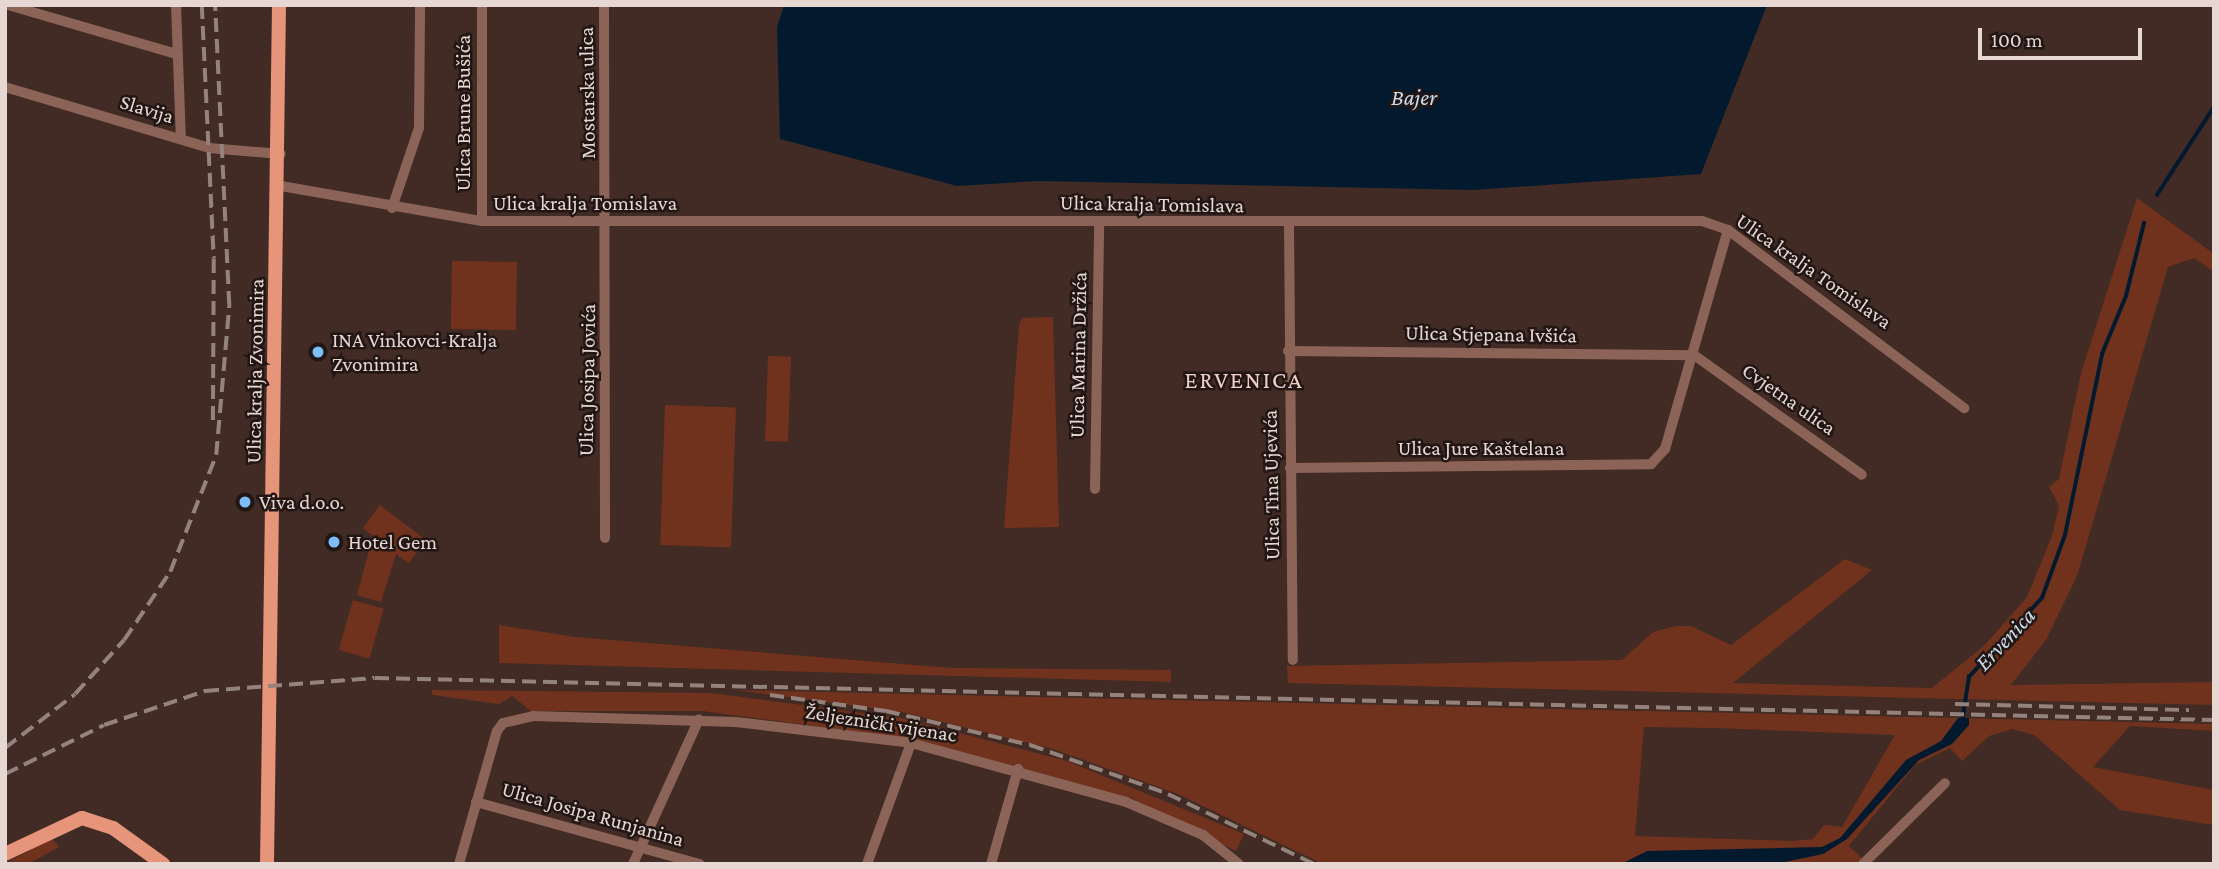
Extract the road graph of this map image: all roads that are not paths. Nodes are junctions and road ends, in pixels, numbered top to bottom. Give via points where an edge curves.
1 (8, 5) edge
2 (176, 5) edge
3 (279, 5) edge
4 (419, 5) edge
5 (482, 5) edge
6 (604, 5) edge
7 (177, 54) junction
8 (5, 87) edge
9 (181, 139) junction
10 (281, 154) junction
11 (281, 186) junction
12 (392, 208) junction
13 (1099, 221) junction
14 (482, 222) junction
15 (608, 222) junction
16 (1289, 225) junction
17 (1728, 230) junction
18 (1288, 351) junction
19 (1694, 355) junction
20 (1964, 408) dead end
21 (1290, 468) junction
22 (1862, 475) dead end
23 (1095, 488) dead end
24 (605, 538) dead end
25 (1293, 660) dead end
26 (699, 719) junction
27 (911, 743) junction
28 (1018, 769) junction
29 (1945, 783) dead end
30 (476, 802) junction
31 (641, 850) junction
32 (5, 854) edge
33 (1237, 860) edge
34 (163, 864) edge
35 (267, 864) edge
36 (459, 864) edge
37 (633, 864) edge
38 (700, 864) edge
39 (867, 864) edge
40 (991, 864) edge
41 (1863, 864) edge

1 - 7 street
2 - 7 street
3 - 10 main road, Ulica kralja Zvonimira
4 - 12 street via 419,128
5 - 14 street, Ulica Brune Bušića
6 - 15 street, Mostarska ulica
7 - 9 street
8 - 9 street, Slavija
9 - 10 street, Slavija
10 - 11 main road, Ulica kralja Zvonimira
11 - 12 street, Ulica kralja Tomislava
11 - 35 main road, Ulica kralja Zvonimira
12 - 14 street, Ulica kralja Tomislava
13 - 15 street, Ulica kralja Tomislava
13 - 16 street, Ulica kralja Tomislava
13 - 23 street, Ulica Marina Držića
14 - 15 street, Ulica kralja Tomislava
15 - 24 street, Ulica Josipa Jovića
16 - 17 street, Ulica kralja Tomislava via 1702,221
16 - 18 street, Ulica Tina Ujevića
17 - 19 street
17 - 20 street, Ulica kralja Tomislava
18 - 19 street, Ulica Stjepana Ivšića
18 - 21 street, Ulica Tina Ujevića
19 - 21 street, Ulica Jure Kaštelana via 1665,449 1642,467
19 - 22 street, Cvjetna ulica
21 - 25 street, Ulica Tina Ujevića
26 - 27 street, Željeznički vijenac
26 - 30 street, Željeznički vijenac via 533,716 503,723
26 - 31 street
27 - 28 street, Željeznički vijenac
27 - 39 street
28 - 33 street, Željeznički vijenac via 1126,802 1203,835
28 - 40 street
29 - 41 street
30 - 31 street, Ulica Josipa Runjanina
30 - 36 street
31 - 37 street
31 - 38 street, Ulica Josipa Runjanina
32 - 34 main road via 82,818 113,828

